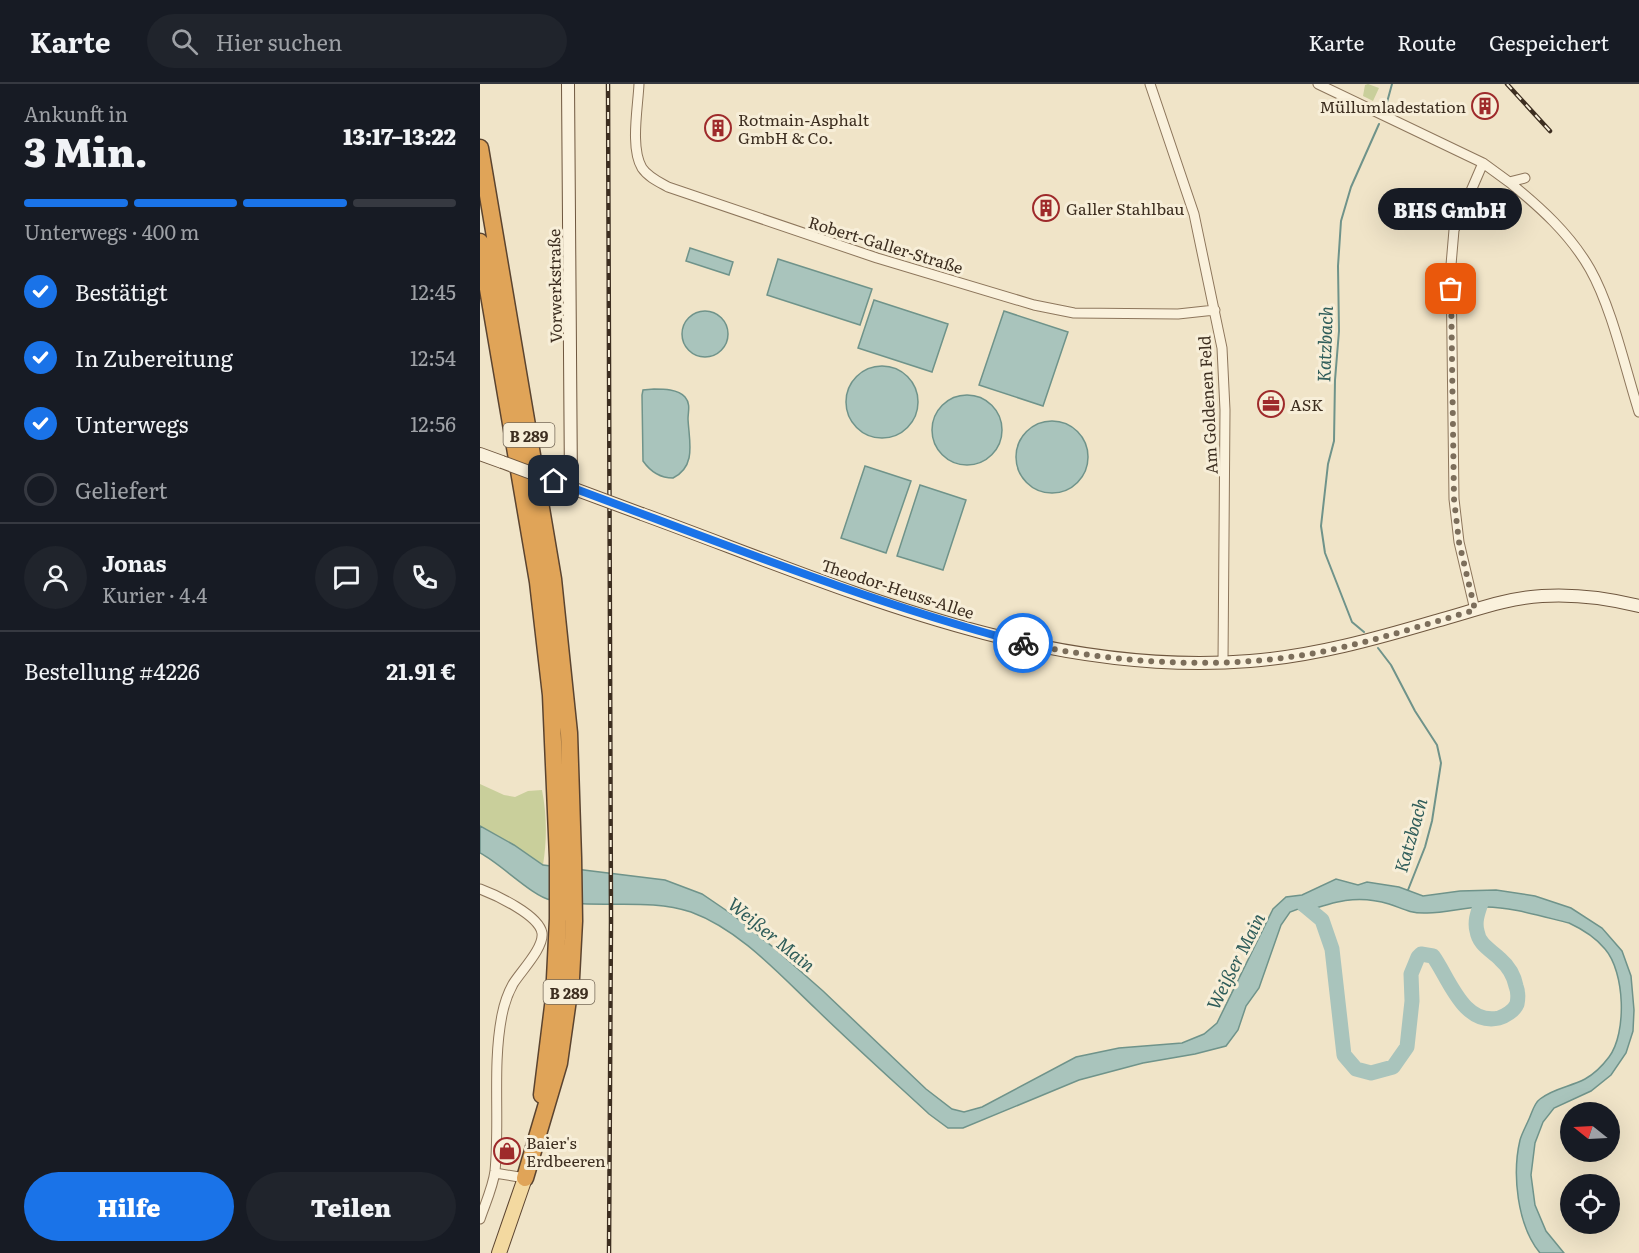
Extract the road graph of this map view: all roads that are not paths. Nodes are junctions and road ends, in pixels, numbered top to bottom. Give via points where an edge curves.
1 (568, 84) edge
2 (639, 84) edge
3 (1150, 84) edge
4 (1318, 84) edge
5 (480, 148) edge
6 (1483, 163) junction
7 (1525, 178) dead end
8 (1509, 182) junction
9 (480, 242) edge
10 (1215, 310) junction
11 (480, 316) edge
12 (497, 343) junction
13 (1639, 412) edge
14 (480, 454) edge
15 (571, 487) junction
16 (546, 587) junction
17 (1639, 606) edge
18 (1475, 610) junction
19 (1223, 662) junction
20 (480, 889) edge
21 (495, 1173) junction
22 (525, 1178) junction
23 (482, 1207) edge
24 (480, 1220) edge
25 (499, 1253) edge

1 - 15 main road, Vorwerkstraße
2 - 10 street, Robert-Galler-Straße via 635,149 642,168 668,187 877,258 1034,305 1074,313 1178,314
3 - 10 street, Am Goldenen Feld via 1194,214
4 - 6 street
5 - 16 highway, B 289
6 - 8 street
6 - 18 street via 1454,230 1451,265 1454,499 1459,542
7 - 8 street
8 - 13 street via 1542,208 1589,268 1602,293
9 - 12 highway, B 289
10 - 19 street, Am Goldenen Feld via 1222,348 1225,410
11 - 12 highway
12 - 16 highway, B 289
14 - 15 main road, Theodor-Heuss-Allee, bridge
15 - 19 main road, Theodor-Heuss-Allee, bridge via 882,602 967,629 1103,658
16 - 22 highway, B 289 via 551,695 561,734 566,920 539,1133
17 - 18 main road, Theodor-Heuss-Allee via 1599,598 1540,596
18 - 19 main road, Theodor-Heuss-Allee via 1351,646
20 - 21 street via 531,917 542,934 541,944 512,987 502,1015
21 - 22 street
21 - 23 street
22 - 25 main road, B 289
23 - 24 street

